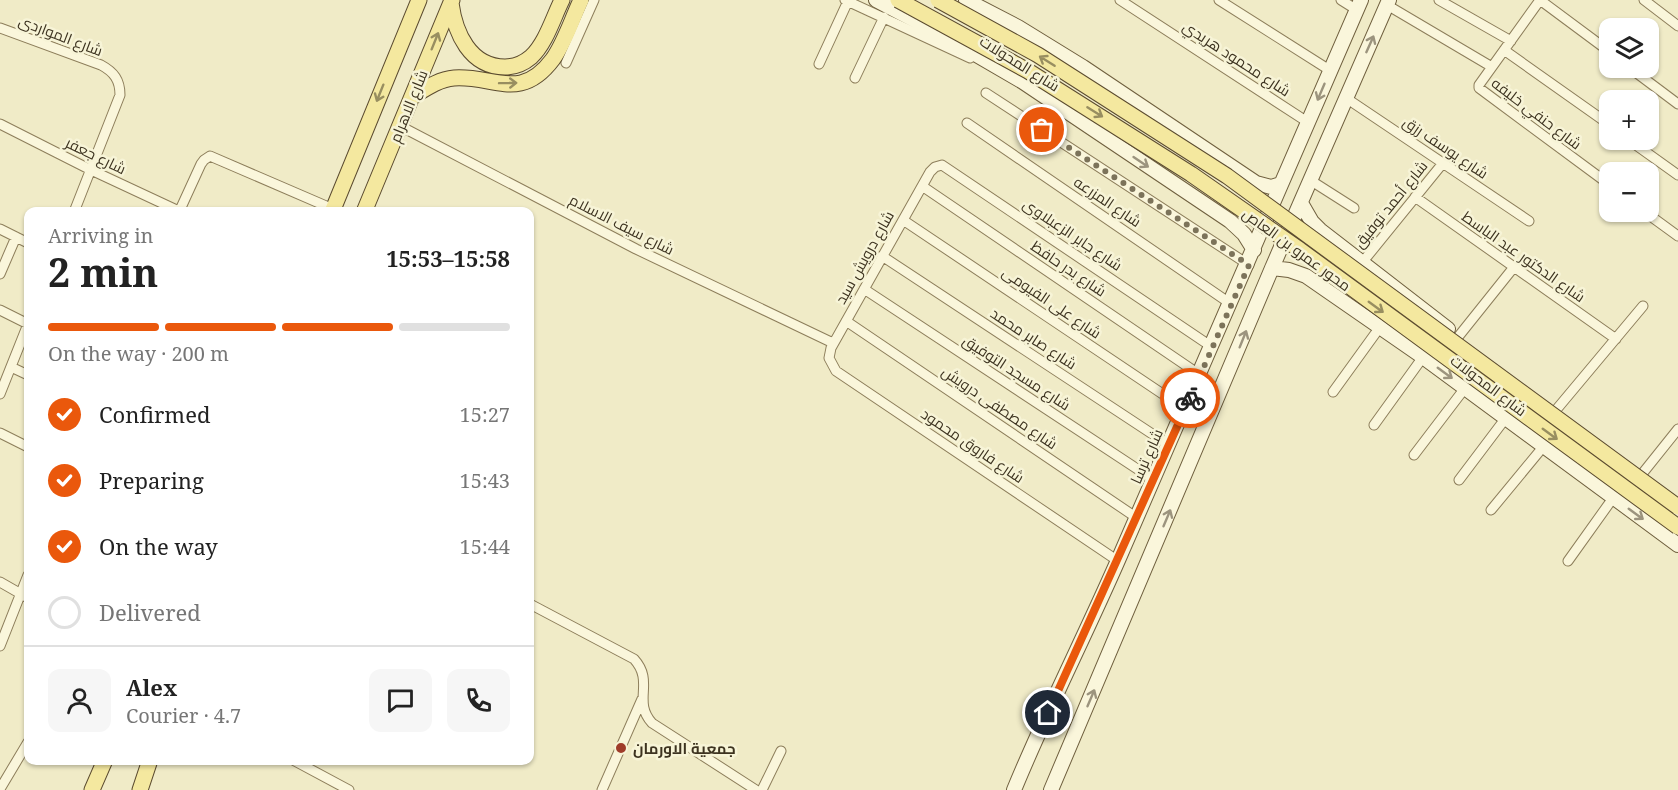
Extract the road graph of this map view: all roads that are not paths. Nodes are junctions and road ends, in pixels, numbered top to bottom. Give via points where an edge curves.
1 (419, 0) edge
2 (562, 0) edge
3 (580, 0) edge
4 (594, 0) edge
5 (876, 0) edge
6 (898, 0) edge
7 (938, 0) edge
8 (966, 0) edge
9 (1120, 0) edge
10 (1219, 0) edge
11 (1341, 0) edge
12 (1439, 0) edge
13 (1540, 0) edge
14 (1644, 0) edge
15 (451, 1) edge
16 (846, 1) edge
17 (1388, 2) edge
18 (1359, 5) edge
19 (884, 17) junction
20 (1678, 26) edge
21 (0, 28) edge
22 (1599, 44) edge
23 (1508, 46) junction
24 (566, 63) dead end
25 (819, 64) dead end
26 (995, 66) junction
27 (1492, 67) junction
28 (1331, 71) junction
29 (855, 78) dead end
30 (1643, 78) edge
31 (986, 93) dead end
32 (412, 97) junction
33 (1346, 98) junction
34 (1678, 104) edge
35 (1599, 116) edge
36 (967, 123) dead end
37 (1309, 123) junction
38 (0, 124) edge
39 (400, 126) junction
40 (1643, 150) edge
41 (1443, 163) junction
42 (91, 170) junction
43 (1678, 175) edge
44 (1599, 177) edge
45 (1310, 180) junction
46 (1252, 181) junction
47 (1281, 184) junction
48 (922, 186) junction
49 (1415, 197) junction
50 (1301, 203) junction
51 (76, 207) edge
52 (171, 207) edge
53 (182, 207) edge
54 (326, 207) edge
55 (334, 207) edge
56 (366, 207) edge
57 (1354, 208) dead end
58 (903, 220) junction
59 (1230, 221) junction
60 (1529, 221) dead end
61 (1659, 222) edge
62 (0, 229) edge
63 (1678, 236) edge
64 (16, 237) junction
65 (1328, 237) junction
66 (24, 241) edge
67 (1254, 250) junction
68 (882, 256) junction
69 (1361, 264) junction
70 (1249, 265) junction
71 (1514, 267) junction
72 (1272, 268) junction
73 (0, 274) edge
74 (1306, 276) junction
75 (864, 289) junction
76 (1231, 303) junction
77 (1643, 306) dead end
78 (0, 310) edge
79 (846, 321) junction
80 (24, 322) edge
81 (1380, 327) junction
82 (24, 334) edge
83 (1458, 337) junction
84 (1616, 339) junction
85 (833, 344) junction
86 (1212, 347) junction
87 (1423, 357) junction
88 (11, 367) junction
89 (24, 373) edge
90 (1200, 375) junction
91 (1465, 388) junction
92 (1333, 392) dead end
93 (0, 394) edge
94 (1185, 409) junction
95 (1556, 410) junction
96 (1505, 419) junction
97 (1374, 424) dead end
98 (1678, 429) edge
99 (0, 433) edge
100 (24, 445) edge
101 (1169, 445) junction
102 (1543, 447) junction
103 (1414, 455) dead end
104 (1642, 474) junction
105 (1154, 480) junction
106 (1459, 480) dead end
107 (1613, 498) junction
108 (1678, 500) edge
109 (1678, 507) edge
110 (1491, 510) dead end
111 (1137, 518) junction
112 (1678, 527) edge
113 (1678, 545) edge
114 (1118, 561) junction
115 (1568, 561) dead end
116 (0, 582) edge
117 (24, 595) edge
118 (24, 598) edge
119 (534, 606) edge
120 (0, 646) edge
121 (642, 698) junction
122 (24, 749) edge
123 (781, 751) dead end
124 (103, 765) edge
125 (148, 765) edge
126 (302, 765) edge
127 (1058, 775) junction
128 (1017, 786) edge
129 (0, 789) edge
130 (92, 790) edge
131 (140, 790) edge
132 (349, 790) edge
133 (602, 790) edge
134 (756, 790) edge
135 (762, 790) edge
136 (1042, 790) edge
137 (1051, 790) edge

1 -> 55 main road, شارع الاهرام
2 - 15 main road via 536,51 524,62 509,67 485,63 471,52 456,29
32 -> 3 main road via 448,79 508,84 531,79 553,58
4 - 24 street
5 - 26 street, شارع المحولات
6 -> 112 main road, محور عمرو بن العاص, bridge via 1028,71 1191,174
109 -> 7 main road, محور عمرو بن العاص, bridge via 1227,176 1038,56
8 - 46 street, شارع المحولات via 1083,67
9 - 37 street, شارع محمود هريدي
10 - 28 street
11 - 18 street
12 - 23 street
13 - 22 street
13 - 23 street
14 - 20 street
32 -> 15 main road, شارع الاهرام
16 - 19 street
16 - 25 street
17 - 27 street
33 -> 17 street
18 - 28 street, شارع ترسا
19 - 26 street
19 - 29 street
21 - 42 street, شارع المواردى via 101,65 117,78 120,95
23 - 27 street
23 - 35 street
26 -> 59 street, شارع المحولات
27 - 44 street, شارع حنفي خليفه via 1479,85 1481,91
28 -> 37 street, شارع ترسا
30 - 34 street
31 - 70 street
32 - 39 main road, شارع الاهرام
33 - 41 street, شارع يوسف رزق
33 - 45 street
36 - 76 street, شارع المزرعه
37 - 47 street, شارع ترسا
38 - 42 street, شارع جعفر
39 - 56 main road, شارع الاهرام
39 - 85 street, شارع سيف الاسلام via 636,249
40 - 43 street
41 - 49 street, شارع أحمد توفيق
41 - 60 street, شارع يوسف رزق
42 - 51 street, شارع المواردى
42 - 52 street, شارع جعفر
45 - 50 street
45 - 57 street
46 - 47 street, شارع المحولات via 1266,186
46 - 59 street via 1251,202
47 - 67 street, شارع ترسا
48 - 58 street, شارع درويش سيد
48 - 86 street, شارع جابر الزعبلاوى via 932,169 946,166
48 - 90 street, شارع بدر حافظ
49 - 69 street, شارع أحمد توفيق
49 - 71 street, شارع الدكتور عبد الباسط
50 - 65 street, شارع المحولات via 1312,222
50 - 72 street
53 - 54 street via 201,164 210,156
58 - 68 street, شارع درويش سيد
58 - 94 street, شارع على الفيومى
59 - 67 street, شارع المحولات
61 - 63 street
62 - 64 street
64 - 66 street
64 - 73 street
65 - 69 street, شارع المحولات
65 - 74 street via 1312,244 1305,253
67 - 70 street, شارع ترسا
68 - 75 street, شارع درويش سيد
68 - 101 street, شارع صابر محمد
69 - 83 street, شارع المحولات
70 - 76 street, شارع ترسا
71 - 83 street
71 - 84 street, شارع الدكتور عبد الباسط
72 - 74 street, شارع المحولات
127 -> 72 street
74 - 81 street, شارع المحولات
75 - 79 street, شارع درويش سيد
75 - 105 street, شارع مسجد التوفيق
76 - 86 street, شارع ترسا
77 - 84 street
78 - 80 street
79 - 85 street, شارع درويش سيد
79 - 111 street, شارع مصطفى درويش
81 - 87 street, شارع المحولات
81 - 92 street
82 - 88 street
83 - 95 street, شارع المحولات
84 - 95 street
85 - 114 street, شارع فاروق محمود via 829,358 836,370
86 - 90 street, شارع ترسا
87 -> 91 street, شارع المحولات
87 - 97 street
88 - 89 street
88 - 93 street
90 - 94 street, شارع ترسا
91 - 96 street, شارع المحولات
91 - 103 street
94 - 101 street, شارع ترسا
95 - 104 street, شارع المحولات
96 - 102 street, شارع المحولات
96 - 106 street
98 - 104 street
99 - 100 street
101 - 105 street, شارع ترسا
102 - 107 street, شارع المحولات
102 - 110 street
104 - 108 street, شارع المحولات
105 - 111 street, شارع ترسا
107 -> 113 street, شارع المحولات
107 - 115 street
111 - 114 street, شارع ترسا
114 - 128 street, شارع ترسا
116 - 117 street
118 - 120 street
119 - 121 street via 634,659 645,677
121 - 133 street
121 - 134 street via 652,723
122 - 129 street
123 - 135 street
124 - 130 main road
125 - 131 main road
126 - 132 street
127 - 136 street
127 - 137 street

